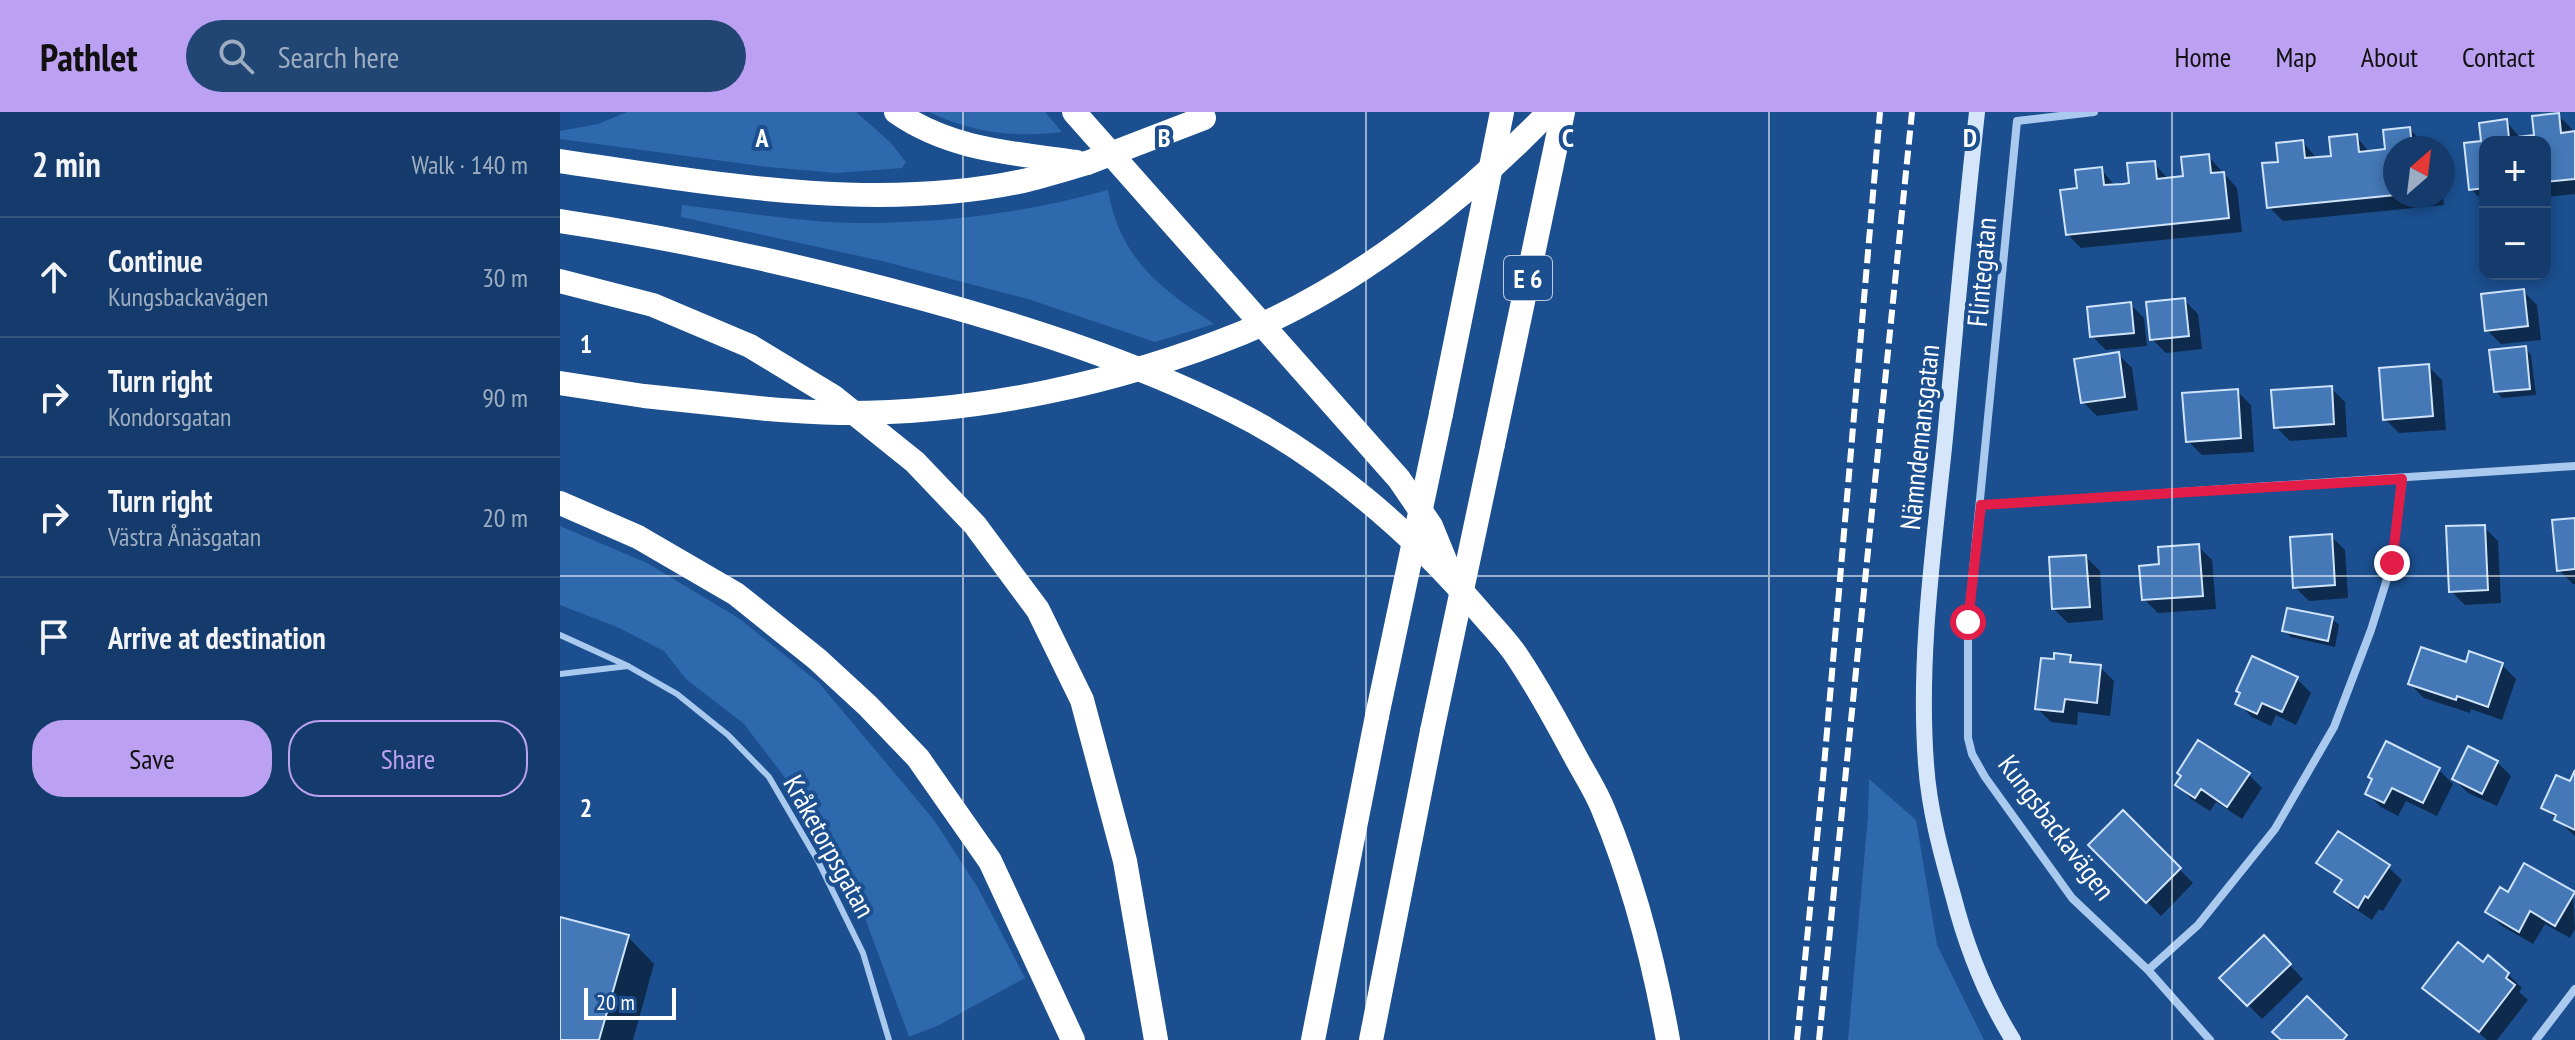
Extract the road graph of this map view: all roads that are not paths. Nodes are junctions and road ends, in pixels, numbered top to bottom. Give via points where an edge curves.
1 (896, 112) edge
2 (1074, 112) edge
3 (1502, 112) edge
4 (1549, 112) edge
5 (1563, 112) edge
6 (1977, 112) edge
7 (2094, 112) edge
8 (1209, 115) edge
9 (560, 161) edge
10 (1087, 163) junction
11 (560, 221) edge
12 (560, 281) edge
13 (560, 383) edge
14 (2575, 466) edge
15 (2402, 479) junction
16 (560, 503) edge
17 (1981, 505) junction
18 (1453, 580) junction
19 (560, 635) edge
20 (628, 666) junction
21 (560, 674) edge
22 (2148, 970) junction
23 (2575, 989) edge
24 (889, 1040) edge
25 (1073, 1040) edge
26 (1156, 1040) edge
27 (1313, 1040) edge
28 (1371, 1040) edge
29 (1668, 1040) edge
30 (2013, 1040) edge
31 (2210, 1040) edge
32 (2536, 1040) edge

1 - 10 highway via 947,140 977,149
2 - 18 highway via 1399,479 1431,526
3 - 27 highway, E 6, bridge
4 - 13 highway, bridge via 1440,212 1309,299 1243,332 1085,384 919,410 847,413 644,396
5 - 28 highway, E 6, bridge
6 - 30 street, Nämndemansgatan via 1924,667 1926,767 1942,857 1966,944
7 - 17 street, Flintegatan via 2017,121
8 - 10 highway, bridge
9 - 10 highway via 712,183 858,194 1021,181
11 - 18 highway via 838,275 1116,359 1233,411 1322,465 1392,521
12 - 26 highway via 653,305 750,346 834,397 915,462 975,525 1038,610 1082,700 1125,861
14 - 15 street
15 - 17 street
15 - 22 street via 2392,563 2334,727 2275,829 2198,925
16 - 25 highway via 638,537 736,594 817,659 908,747 990,861
17 - 22 street, Kungsbackavägen via 1968,622 1972,754 2072,898
18 - 29 highway via 1513,651 1602,807 1634,893
19 - 20 lane, Kråketorpsgatan
20 - 21 lane
20 - 24 lane, Kråketorpsgatan via 677,694 769,777 863,953
22 - 31 street, Kungsbackavägen
23 - 32 street

